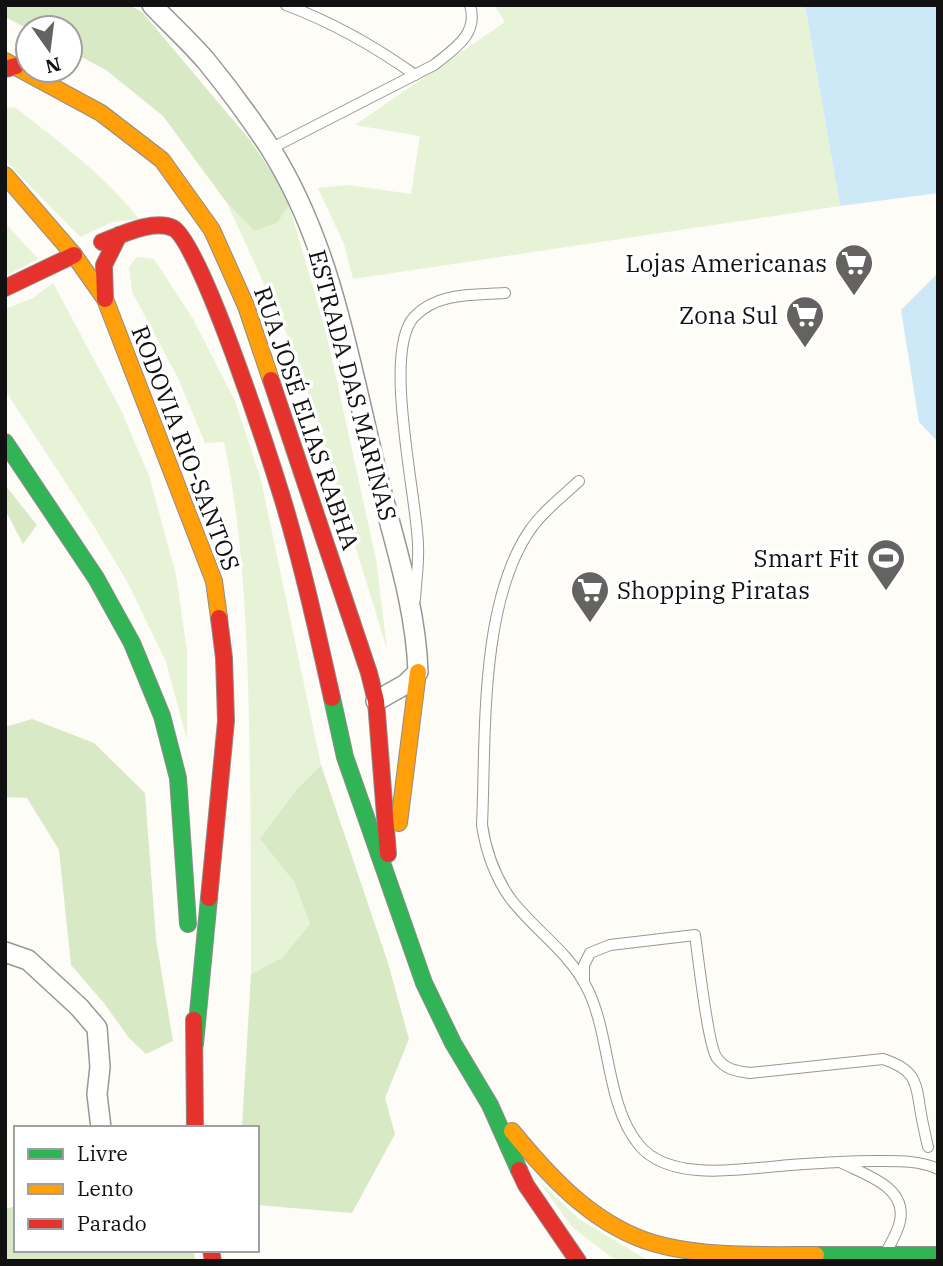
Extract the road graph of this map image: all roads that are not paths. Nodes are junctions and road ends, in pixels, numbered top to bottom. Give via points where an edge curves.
1 (152, 5) edge
2 (286, 5) edge
3 (470, 5) edge
4 (9, 65) edge
5 (415, 75) junction
6 (270, 149) junction
7 (5, 175) edge
8 (119, 234) junction
9 (74, 255) junction
10 (5, 288) edge
11 (505, 293) dead end
12 (105, 299) junction
13 (5, 442) edge
14 (579, 481) dead end
15 (412, 624) junction
16 (369, 673) junction
17 (412, 678) junction
18 (363, 711) junction
19 (343, 749) junction
20 (390, 892) junction
21 (5, 952) edge
22 (584, 983) junction
23 (195, 1044) junction
24 (491, 1105) junction
25 (101, 1126) edge
26 (195, 1126) edge
27 (928, 1147) dead end
28 (838, 1161) junction
29 (938, 1169) edge
30 (555, 1228) junction
31 (885, 1255) junction
32 (938, 1255) edge
33 (785, 1256) junction
34 (578, 1261) edge
35 (592, 1261) edge
36 (755, 1261) edge

1 - 6 street, ESTRADA DAS MARINAS via 207,62
2 - 5 lane via 373,45
3 - 5 lane via 473,15 466,37
4 - 16 main road, RUA JOSÉ ELIAS RABHA via 101,113 162,160 212,230 246,306
5 - 6 lane
6 - 15 street, ESTRADA DAS MARINAS via 314,240 344,332
7 - 9 main road, RODOVIA RIO-SANTOS
8 - 9 main road, RUA JOSÉ ELIAS RABHA
8 - 12 main road via 105,259
8 - 19 main road, RUA JOSÉ ELIAS RABHA via 145,226 173,228 187,242 217,308 282,498
9 - 10 main road, RUA JOSÉ ELIAS RABHA
9 - 12 main road, RODOVIA RIO-SANTOS
11 - 15 lane via 456,296 432,303 412,318 403,342 404,422 418,545
12 - 23 main road, RODOVIA RIO-SANTOS via 214,581 225,657 226,721
13 - 23 main road, RODOVIA RIO-SANTOS via 96,578 132,643 162,716 178,778
14 - 22 lane via 530,530 504,590 489,656 482,825 497,877
15 - 17 street, ESTRADA DAS MARINAS
16 - 17 main road via 389,684
16 - 18 main road, RUA JOSÉ ELIAS RABHA
17 - 18 street
17 - 20 main road
18 - 19 main road via 347,728
18 - 20 main road, RUA JOSÉ ELIAS RABHA
19 - 20 main road, RUA JOSÉ ELIAS RABHA
20 - 24 main road, RUA JOSÉ ELIAS RABHA via 424,983
21 - 25 street via 28,960 97,1028
22 - 27 lane via 584,965 590,953 610,945 695,935 710,1037 722,1063 750,1073 883,1059 897,1063 917,1085
22 - 28 lane via 596,1006 624,1120 652,1157 716,1172
23 - 26 main road, RODOVIA RIO-SANTOS
24 - 30 main road, RUA JOSÉ ELIAS RABHA via 526,1185
24 - 33 main road via 546,1172 593,1213 634,1236 686,1250
28 - 29 lane via 904,1161
28 - 31 lane via 876,1180 897,1197 900,1223
30 - 34 main road, RUA JOSÉ ELIAS RABHA
30 - 35 main road
31 - 32 main road
31 - 33 main road
33 - 36 main road

